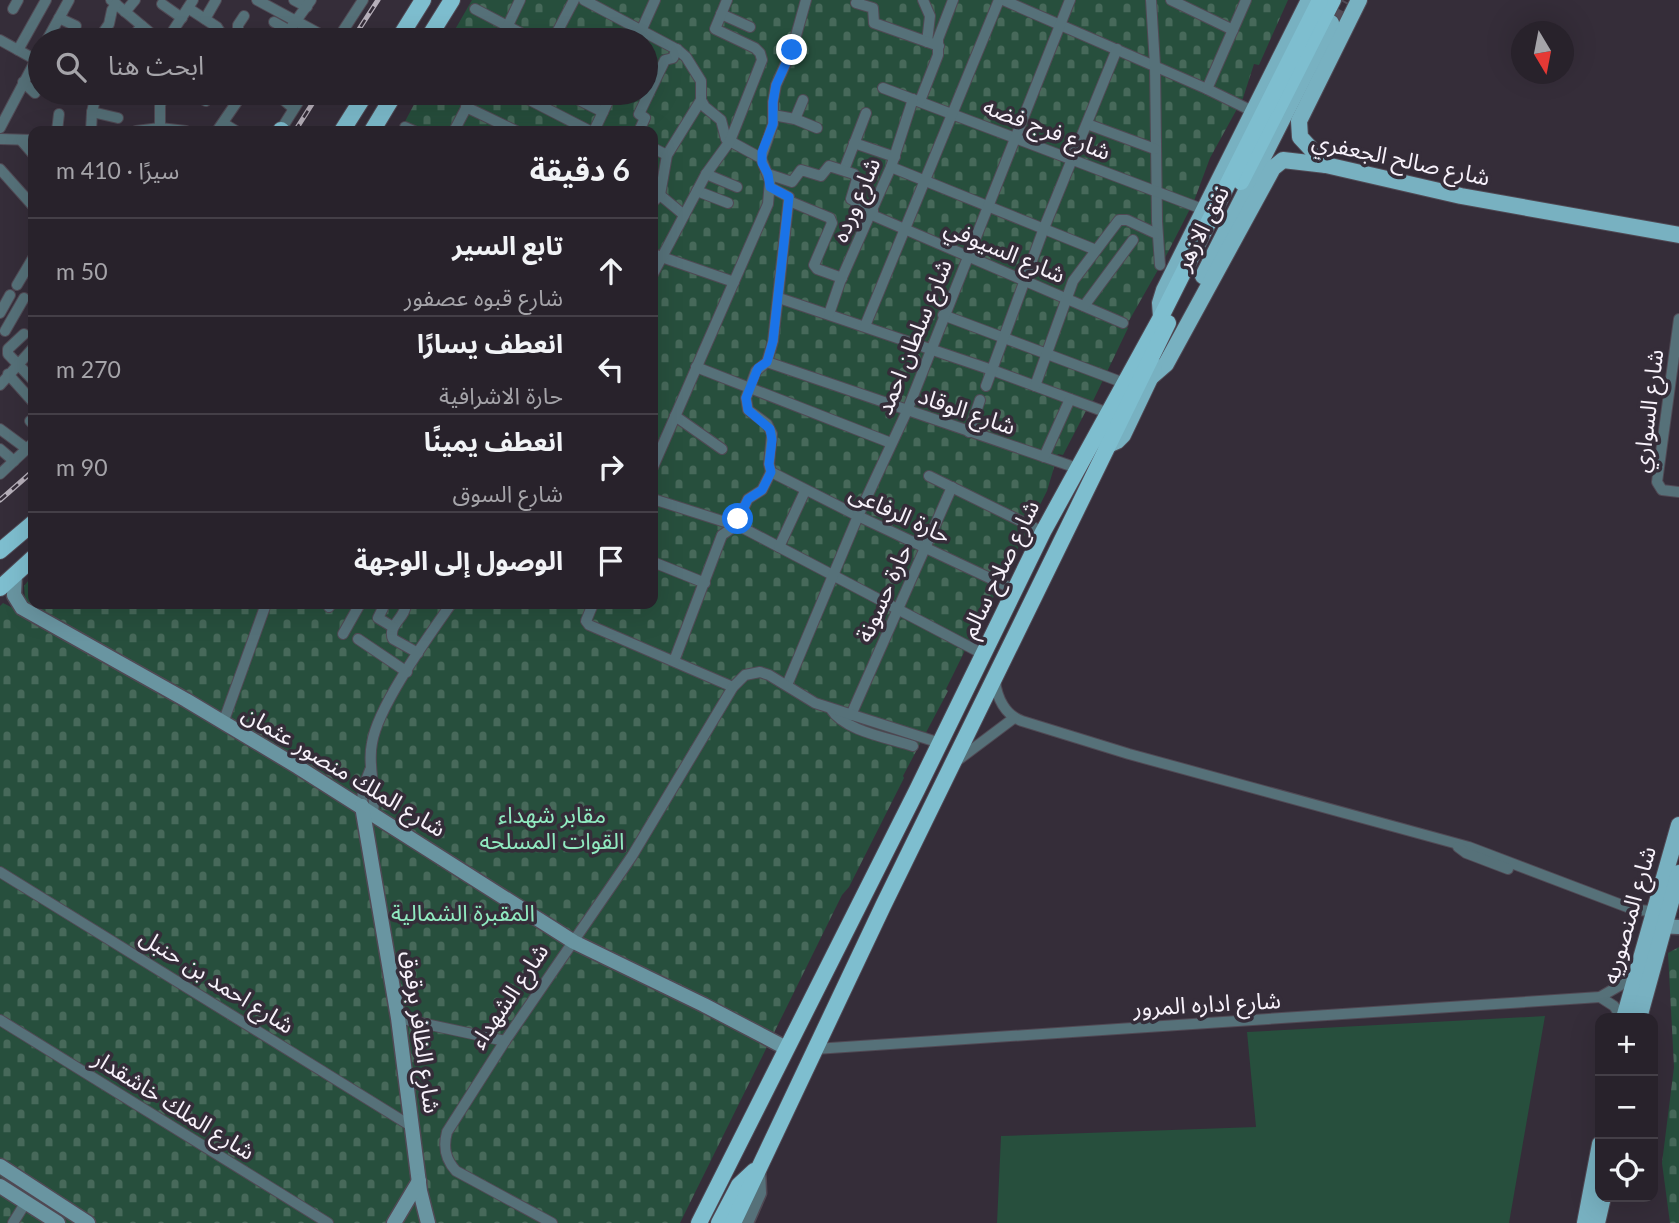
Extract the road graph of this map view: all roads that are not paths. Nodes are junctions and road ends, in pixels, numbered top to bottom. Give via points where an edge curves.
1 (46, 0) edge
2 (69, 0) edge
3 (135, 0) edge
4 (216, 0) edge
5 (257, 0) edge
6 (294, 0) edge
7 (363, 0) edge
8 (423, 0) edge
9 (452, 0) edge
10 (520, 0) edge
11 (574, 0) edge
12 (584, 0) edge
13 (655, 0) edge
14 (727, 0) edge
15 (805, 0) edge
16 (923, 0) edge
17 (953, 0) edge
18 (1001, 0) edge
19 (1070, 0) edge
20 (1171, 0) edge
21 (1246, 0) edge
22 (1299, 0) edge
23 (1309, 0) edge
24 (1320, 0) edge
25 (1333, 0) edge
26 (1359, 0) edge
27 (1148, 1) edge
28 (113, 2) edge
29 (309, 3) edge
30 (856, 3) dead end
31 (162, 4) dead end
32 (191, 4) edge
33 (475, 9) dead end
34 (125, 12) junction
35 (721, 14) junction
36 (244, 16) dead end
37 (59, 18) junction
38 (182, 18) junction
39 (205, 19) junction
40 (297, 21) junction
41 (274, 22) dead end
42 (1331, 23) tunnel mouth
43 (1060, 25) junction
44 (76, 26) dead end
45 (142, 26) joint
46 (508, 26) junction
47 (750, 27) dead end
48 (30, 28) edge
49 (54, 28) edge
50 (106, 28) edge
51 (144, 28) edge
52 (175, 28) edge
53 (218, 28) edge
54 (238, 28) edge
55 (285, 28) edge
56 (292, 28) edge
57 (310, 28) edge
58 (345, 28) edge
59 (406, 28) edge
60 (434, 28) edge
61 (512, 28) edge
62 (559, 28) edge
63 (628, 28) edge
64 (642, 28) edge
65 (1233, 30) junction
66 (28, 32) edge
67 (0, 40) edge
68 (658, 42) edge
69 (927, 42) junction
70 (939, 46) junction
71 (677, 49) junction
72 (1117, 49) junction
73 (18, 50) junction
74 (28, 52) edge
75 (1155, 65) junction
76 (28, 73) edge
77 (658, 75) edge
78 (23, 82) junction
79 (28, 87) edge
80 (883, 88) dead end
81 (1207, 89) junction
82 (701, 100) junction
83 (803, 100) dead end
84 (916, 100) junction
85 (94, 105) edge
86 (160, 105) edge
87 (234, 105) edge
88 (289, 105) edge
89 (295, 105) edge
90 (358, 105) edge
91 (388, 105) edge
92 (540, 105) edge
93 (589, 105) edge
94 (606, 105) edge
95 (643, 105) edge
96 (5, 106) edge
97 (466, 107) joint
98 (293, 108) junction
99 (1246, 108) junction
100 (92, 112) junction
101 (603, 112) junction
102 (866, 113) dead end
103 (952, 113) junction
104 (59, 114) dead end
105 (774, 115) junction
106 (118, 118) dead end
107 (795, 119) junction
108 (1087, 124) junction
109 (58, 126) edge
110 (91, 126) edge
111 (160, 126) edge
112 (221, 126) edge
113 (284, 126) edge
114 (345, 126) edge
115 (375, 126) edge
116 (456, 126) edge
117 (506, 126) edge
118 (582, 126) edge
119 (595, 126) edge
120 (641, 126) edge
121 (0, 128) edge
122 (817, 128) dead end
123 (1015, 137) junction
124 (0, 139) edge
125 (21, 140) junction
126 (28, 140) edge
127 (730, 141) junction
128 (855, 142) junction
129 (28, 148) edge
130 (1155, 149) junction
131 (658, 150) edge
132 (667, 155) junction
133 (761, 158) junction
134 (1073, 159) junction
135 (893, 162) junction
136 (1326, 165) junction
137 (0, 169) edge
138 (844, 170) junction
139 (706, 174) junction
140 (768, 174) junction
141 (924, 180) junction
142 (737, 187) dead end
143 (770, 187) junction
144 (697, 191) junction
145 (1156, 191) junction
146 (658, 194) edge
147 (658, 199) edge
148 (28, 200) edge
149 (789, 201) junction
150 (728, 203) dead end
151 (987, 205) junction
152 (1197, 206) junction
153 (872, 213) junction
154 (684, 215) junction
155 (1044, 228) junction
156 (904, 229) junction
157 (1157, 234) junction
158 (1679, 235) edge
159 (1133, 240) dead end
160 (1187, 246) junction
161 (1096, 250) junction
162 (658, 254) edge
163 (967, 255) junction
164 (658, 256) edge
165 (1160, 265) dead end
166 (28, 266) edge
167 (842, 278) junction
168 (1025, 280) junction
169 (734, 282) junction
170 (17, 285) dead end
171 (10, 295) dead end
172 (779, 298) junction
173 (24, 299) dead end
174 (1067, 299) junction
175 (1084, 306) junction
176 (0, 313) edge
177 (830, 314) junction
178 (943, 315) junction
179 (1161, 317) junction
180 (1679, 319) edge
181 (1123, 323) dead end
182 (865, 326) junction
183 (3, 331) edge
184 (28, 334) edge
185 (1004, 338) junction
186 (930, 349) junction
187 (28, 353) edge
188 (1046, 354) junction
189 (767, 362) junction
190 (18, 364) junction
191 (696, 367) junction
192 (992, 370) junction
193 (8, 374) junction
194 (28, 375) edge
195 (1151, 377) junction
196 (1675, 379) edge
197 (1124, 383) junction
198 (0, 385) edge
199 (986, 386) dead end
200 (1035, 386) junction
201 (750, 388) junction
202 (28, 396) edge
203 (980, 400) dead end
204 (1070, 400) junction
205 (907, 411) junction
206 (1108, 413) junction
207 (675, 416) junction
208 (0, 429) edge
209 (969, 432) junction
210 (891, 443) junction
211 (28, 445) edge
212 (1106, 446) junction
213 (28, 448) edge
214 (0, 449) edge
215 (722, 449) dead end
216 (658, 455) edge
217 (1044, 457) junction
218 (14, 461) junction
219 (1077, 468) junction
220 (771, 472) junction
221 (0, 474) edge
222 (929, 476) dead end
223 (952, 487) junction
224 (805, 491) junction
225 (1679, 492) edge
226 (658, 501) edge
227 (858, 516) junction
228 (734, 526) junction
229 (28, 527) edge
230 (1043, 533) junction
231 (17, 537) junction
232 (779, 547) junction
233 (925, 547) junction
234 (0, 551) edge
235 (28, 554) edge
236 (28, 561) edge
237 (658, 564) edge
238 (15, 575) junction
239 (833, 575) junction
240 (705, 583) junction
241 (0, 588) edge
242 (1015, 590) junction
243 (263, 609) edge
244 (357, 609) edge
245 (383, 609) edge
246 (406, 609) edge
247 (440, 609) edge
248 (447, 609) edge
249 (591, 609) edge
250 (898, 610) junction
251 (441, 618) junction
252 (393, 627) junction
253 (342, 634) dead end
254 (358, 639) dead end
255 (418, 653) junction
256 (983, 654) junction
257 (674, 661) junction
258 (407, 672) junction
259 (994, 677) junction
260 (787, 685) junction
261 (733, 687) junction
262 (831, 709) junction
263 (850, 715) junction
264 (1014, 718) junction
265 (223, 723) junction
266 (940, 743) junction
267 (913, 746) dead end
268 (952, 767) junction
269 (367, 809) junction
270 (1679, 825) edge
271 (0, 872) edge
272 (1679, 873) edge
273 (1666, 919) edge
274 (574, 942) junction
275 (1636, 972) junction
276 (1600, 997) junction
277 (1636, 997) junction
278 (1619, 1013) edge
279 (1626, 1013) edge
280 (1638, 1013) edge
281 (398, 1018) junction
282 (0, 1020) edge
283 (505, 1041) junction
284 (786, 1048) junction
285 (815, 1049) junction
286 (411, 1126) junction
287 (728, 1162) junction
288 (0, 1166) edge
289 (760, 1168) junction
290 (1595, 1177) edge
291 (419, 1181) junction
292 (0, 1186) edge
293 (26, 1202) junction
294 (1602, 1202) edge
295 (13, 1223) edge
296 (58, 1223) edge
297 (88, 1223) edge
298 (328, 1223) edge
299 (394, 1223) edge
300 (428, 1223) edge
301 (552, 1223) edge
302 (688, 1223) edge
303 (699, 1223) edge
304 (719, 1223) edge
305 (733, 1223) edge
306 (747, 1223) edge
307 (1585, 1223) edge
308 (1597, 1223) edge

1 - 48 street
2 - 37 street
3 - 34 street
4 - 39 street
5 - 40 street
6 - 29 street
7 - 58 street
8 - 59 highway
9 - 60 highway
10 - 46 street
11 - 62 street
12 - 63 street
13 - 64 street
14 - 35 street
15 - 105 street via 796,38 776,85
16 - 69 street via 930,16
17 - 70 street, شارع ورده
18 - 43 street
18 - 103 street
19 - 43 street, شارع سلطان احمد
20 - 65 street
21 - 65 street
22 - 99 main road
23 - 160 main road, نفق الازهر
24 - 179 highway, شارع صلاح سالم
25 - 212 highway, شارع صلاح سالم
26 - 136 main road via 1299,121 1300,137
27 - 75 street
28 - 34 street
28 - 50 street
29 - 40 street
30 - 69 street via 873,8 874,23
31 - 38 street
32 - 38 street
32 - 39 street
33 - 46 street
34 - 45 street
35 - 47 street
35 - 127 street via 717,30 755,48 762,60
36 - 54 street
37 - 44 street
37 - 49 street
38 - 52 street
39 - 53 street
40 - 56 street
40 - 57 street
41 - 55 street
42 - 195 main road, نفق الازهر
43 - 72 street
43 - 123 street, شارع سلطان احمد
45 - 51 street
46 - 61 street
65 - 81 street
66 - 73 street
67 - 73 street
68 - 71 street
69 - 70 street
70 - 84 street, شارع ورده
71 - 77 street
71 - 82 street via 701,81
72 - 75 street
72 - 108 street
73 - 74 street
75 - 81 street
75 - 130 street
76 - 78 street
78 - 79 street
78 - 96 street
80 - 84 street, شارع فرج فضه
81 - 99 street
82 - 127 street via 721,120
82 - 132 street
83 - 107 street
84 - 103 street, شارع فرج فضه
84 - 135 street, شارع ورده
85 - 100 street
86 - 111 street
87 - 112 street
88 - 98 street
89 - 98 street
90 - 114 highway
91 - 115 highway
92 - 118 street
93 - 101 street
94 - 101 street
95 - 120 street
96 - 121 street
97 - 116 street
97 - 117 street
98 - 113 street
99 - 152 main road
100 - 106 street
100 - 110 street
101 - 119 street
102 - 128 street
103 - 123 street, شارع فرج فضه
103 - 141 street
104 - 109 street
105 - 107 street
105 - 133 street
107 - 122 street
108 - 130 street
108 - 134 street
123 - 134 street, شارع فرج فضه
123 - 151 street, شارع سلطان احمد
124 - 125 street
125 - 126 street
125 - 129 street
127 - 133 street
127 - 139 street
128 - 135 street
128 - 138 street
130 - 145 street
131 - 132 street
132 - 146 street
133 - 140 street
134 - 145 street, شارع فرج فضه
134 - 155 street
135 - 141 street
135 - 153 street, شارع ورده
136 - 158 main road, شارع صالح الجعفري via 1461,196
136 - 195 main road, شارع صالح الجعفري via 1286,159 1276,164 1166,364
137 - 148 street
138 - 140 street via 827,166 821,176 803,169 790,182
138 - 153 street via 857,177 851,200
139 - 142 street
139 - 144 street
140 - 143 street
141 - 151 street
141 - 156 street
143 - 149 street via 788,195
143 - 169 street via 768,204
144 - 150 street
144 - 154 street
145 - 152 street, شارع فرج فضه
145 - 157 street
147 - 154 street
149 - 167 street via 830,218 832,223 814,265
149 - 172 street
151 - 155 street
151 - 163 street, شارع سلطان احمد
152 - 160 main road
153 - 156 street, شارع السيوفي
153 - 167 street, شارع ورده
154 - 162 street
155 - 161 street
155 - 168 street
156 - 163 street, شارع السيوفي
156 - 182 street
157 - 161 street via 1122,219
157 - 165 street
159 - 175 street
160 - 179 main road, نفق الازهر via 1162,296
161 - 174 street via 1073,281
163 - 168 street, شارع السيوفي
163 - 178 street, شارع سلطان احمد
164 - 169 street
166 - 170 street
167 - 177 street, شارع ورده
168 - 174 street, شارع السيوفي
168 - 185 street
169 - 191 street
171 - 176 street
172 - 177 street
172 - 189 street
173 - 183 street
174 - 175 street, شارع السيوفي
174 - 188 street
175 - 181 street, شارع السيوفي
177 - 182 street
178 - 185 street
178 - 186 street, شارع سلطان احمد
179 - 197 highway, شارع صلاح سالم
180 - 196 street, شارع السواري
182 - 186 street
183 - 184 street
184 - 190 street via 8,352
185 - 188 street
185 - 192 street
186 - 192 street
186 - 205 street, شارع سلطان احمد
187 - 190 street
188 - 197 street
188 - 200 street
189 - 201 street via 758,368
189 - 205 street, شارع الوقاد
190 - 193 street
190 - 194 street
191 - 201 street
191 - 207 street
192 - 199 street
192 - 200 street
193 - 198 street
193 - 202 street
195 - 212 main road, نفق الازهر via 1123,435
196 - 225 street, شارع السواري via 1657,482 1662,490
197 - 206 highway, شارع صلاح سالم
200 - 204 street
201 - 210 street
201 - 220 street via 748,410 772,434
203 - 209 street
204 - 206 street
204 - 217 street
205 - 209 street, شارع الوقاد
205 - 210 street, شارع سلطان احمد
206 - 219 highway, شارع صلاح سالم
207 - 215 street
207 - 216 street
208 - 211 street
209 - 217 street, شارع الوقاد
210 - 227 street, شارع سلطان احمد
212 - 259 highway, شارع صلاح سالم
213 - 218 street
214 - 218 street
217 - 219 street, شارع الوقاد
218 - 221 street
219 - 230 highway, شارع صلاح سالم
220 - 224 street, حارة الرفاعى
220 - 228 street via 762,490 748,499
222 - 223 street
223 - 230 street
223 - 233 street, حارة حسونة
224 - 227 street, حارة الرفاعى
224 - 232 street
226 - 228 street
227 - 233 street, حارة الرفاعى
227 - 239 street, شارع سلطان احمد
228 - 232 street
228 - 240 street via 722,535
229 - 231 highway
230 - 242 highway, شارع صلاح سالم
231 - 234 highway
231 - 235 highway via 20,550
232 - 239 street
233 - 242 street, حارة الرفاعى
233 - 250 street, حارة حسونة
236 - 238 highway
237 - 240 street
238 - 241 highway
238 - 265 main road, شارع الملك منصور عثمان via 14,595 22,608
239 - 250 street
239 - 260 street, شارع سلطان احمد
240 - 257 street
242 - 256 highway, شارع صلاح سالم
243 - 265 street
244 - 253 street
245 - 252 street via 379,618
246 - 252 street
247 - 251 street
248 - 251 street
249 - 257 street via 589,625
250 - 256 street
250 - 263 street, حارة حسونة
251 - 255 street
252 - 255 street via 393,639
254 - 258 street
255 - 258 street
256 - 266 highway, شارع صلاح سالم
257 - 261 street
258 - 269 street via 377,724 363,788
259 - 264 street via 999,700
259 - 268 highway, شارع صلاح سالم
260 - 261 street via 760,672 745,675
260 - 262 street
261 - 274 street, شارع الشهداء via 632,856
262 - 263 street
262 - 267 street via 847,725
263 - 266 street
264 - 268 street
264 - 273 street via 1469,847
265 - 269 main road, شارع الملك منصور عثمان
266 - 284 highway, شارع صلاح سالم
268 - 285 highway, شارع صلاح سالم
269 - 274 main road, شارع الملك منصور عثمان
269 - 281 main road, شارع الظافر برقوق
270 - 273 main road, شارع المنصوريه
271 - 286 street, شارع احمد بن حنبل
272 - 273 main road, شارع المنصوريه
273 - 275 main road, شارع المنصوريه
273 - 277 main road, شارع المنصوريه
274 - 283 street, شارع الشهداء
274 - 284 main road, شارع الملك منصور عثمان
275 - 276 street, شارع اداره المرور
275 - 277 main road, شارع المنصوريه
276 - 278 street
276 - 285 street, شارع اداره المرور
277 - 279 main road, شارع المنصوريه
277 - 280 main road, شارع المنصوريه
281 - 283 street
281 - 286 main road, شارع الظافر برقوق
282 - 298 street, شارع الملك خاشقدار
283 - 301 street, شارع الشهداء via 450,1127 445,1149 448,1161 466,1178
284 - 287 highway, شارع صلاح سالم
285 - 289 highway, شارع صلاح سالم
286 - 291 main road, شارع الظافر برقوق
287 - 302 highway via 713,1176
287 - 303 highway
288 - 297 main road
289 - 304 highway via 739,1185
289 - 305 highway, شارع صلاح سالم
289 - 306 street via 760,1193
290 - 307 main road
291 - 299 main road
291 - 300 main road, شارع الظافر برقوق
292 - 293 main road
293 - 295 street
293 - 296 main road
294 - 308 main road

